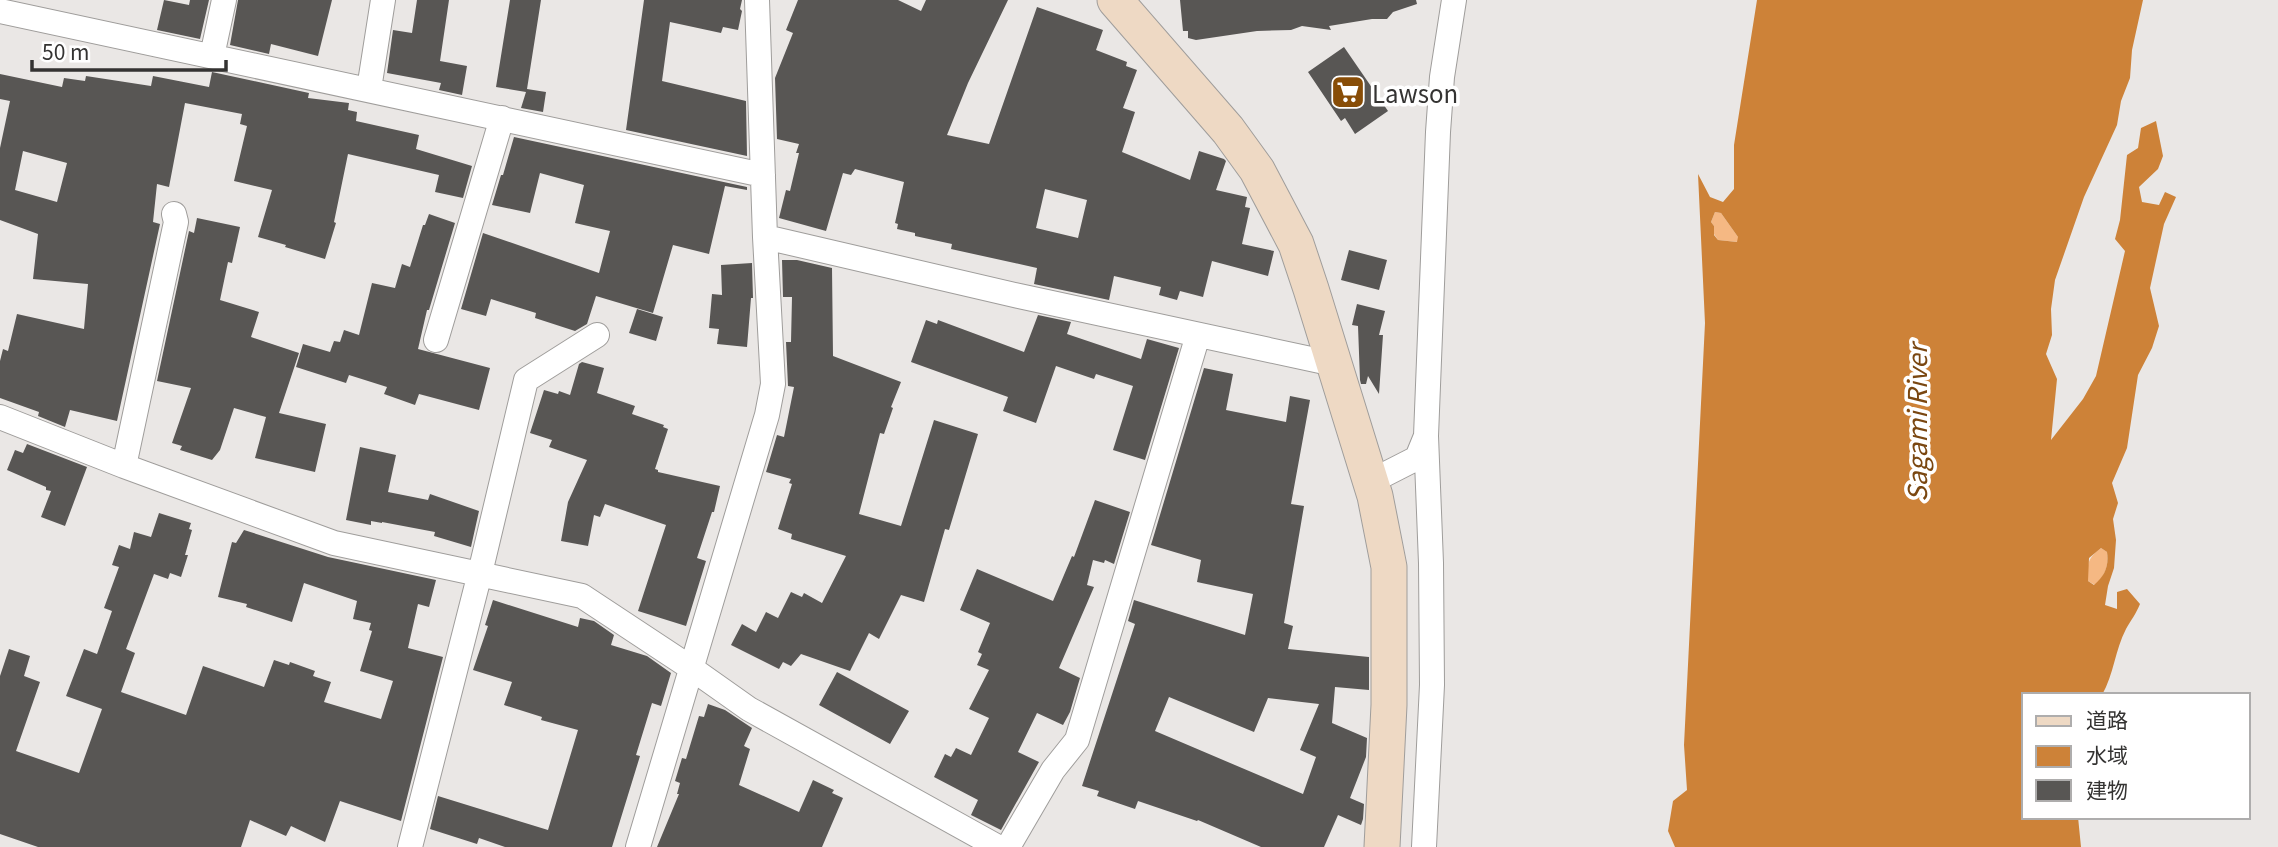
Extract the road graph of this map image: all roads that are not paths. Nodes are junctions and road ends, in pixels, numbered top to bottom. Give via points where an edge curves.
1 (224, 0) edge
2 (383, 0) edge
3 (757, 0) edge
4 (1115, 0) edge
5 (1454, 0) edge
6 (0, 11) edge
7 (212, 56) junction
8 (369, 89) junction
9 (502, 118) junction
10 (763, 175) junction
11 (174, 214) dead end
12 (765, 237) junction
13 (597, 335) dead end
14 (1198, 335) junction
15 (436, 340) dead end
16 (1334, 364) junction
17 (0, 417) edge
18 (1426, 436) junction
19 (124, 466) junction
20 (1370, 482) junction
21 (480, 573) junction
22 (691, 668) junction
23 (410, 847) edge
24 (638, 847) edge
25 (998, 847) edge
26 (1008, 847) edge
27 (1382, 847) edge
28 (1424, 847) edge

1 - 7 street
2 - 8 street
3 - 10 street
4 - 16 street via 1257,170 1296,244
5 - 18 street via 1438,132
6 - 7 street
7 - 8 street
8 - 9 street
9 - 10 street
9 - 15 street
10 - 12 street
11 - 19 street via 176,222
12 - 14 street
12 - 22 street via 773,384
13 - 21 street via 526,380
14 - 16 street
14 - 26 street via 1077,740 1053,770
16 - 20 street
17 - 19 street
18 - 20 street via 1417,457
18 - 28 street via 1432,685
19 - 21 street via 334,543
20 - 27 street via 1389,567
21 - 22 street via 582,596
21 - 23 street
22 - 24 street
22 - 25 street via 749,709

